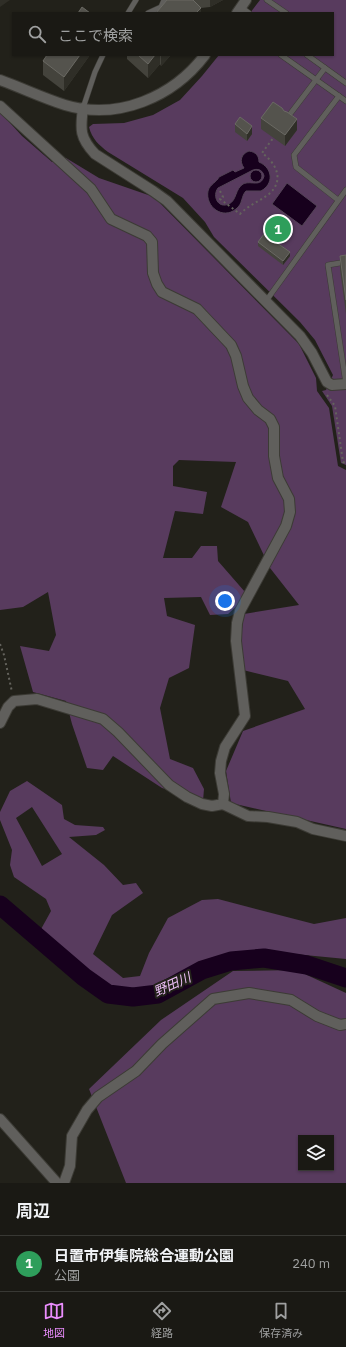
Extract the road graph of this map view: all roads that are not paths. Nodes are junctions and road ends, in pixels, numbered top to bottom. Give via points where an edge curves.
1 (136, 0) edge
2 (164, 0) edge
3 (267, 0) edge
4 (129, 12) edge
5 (150, 12) edge
6 (285, 12) edge
7 (103, 56) edge
8 (204, 56) edge
9 (282, 56) edge
10 (308, 56) edge
11 (325, 68) junction
12 (0, 80) edge
13 (316, 80) junction
14 (346, 83) edge
15 (339, 96) junction
16 (346, 101) edge
17 (0, 106) edge
18 (83, 108) junction
19 (286, 119) edge
20 (346, 190) edge
21 (338, 200) junction
22 (346, 262) edge
23 (266, 301) junction
24 (346, 384) edge
25 (0, 723) edge
26 (223, 804) junction
27 (346, 836) edge
28 (346, 1024) edge
29 (0, 1119) edge
30 (57, 1183) edge
31 (64, 1183) edge

1 - 4 lane
2 - 5 lane via 161,7
3 - 6 lane
7 - 18 lane
8 - 18 street via 173,87 144,102 98,110
9 - 13 lane
10 - 11 lane
11 - 13 lane
11 - 14 lane
12 - 18 street via 66,105
13 - 15 lane
13 - 19 lane
15 - 16 lane
15 - 21 lane via 294,155 296,168
17 - 26 street via 92,189 111,219 147,236 152,242 153,274 162,292 197,308 231,345 248,398 270,419 274,428 274,456 278,478 289,499 290,512 286,526 240,611 237,623 236,641 244,716 225,747 221,761
18 - 23 street via 80,126 82,136 95,154 167,201
20 - 21 lane
21 - 23 lane
22 - 24 lane via 328,265
23 - 24 street via 300,336 327,382
25 - 26 street via 8,707 14,702 37,699 103,719 169,785 202,804
26 - 27 street via 248,816 268,816
28 - 31 street via 340,1025 317,1016 291,1000 249,993 213,999 136,1071 98,1097 87,1110 72,1136 70,1166
29 - 30 street

